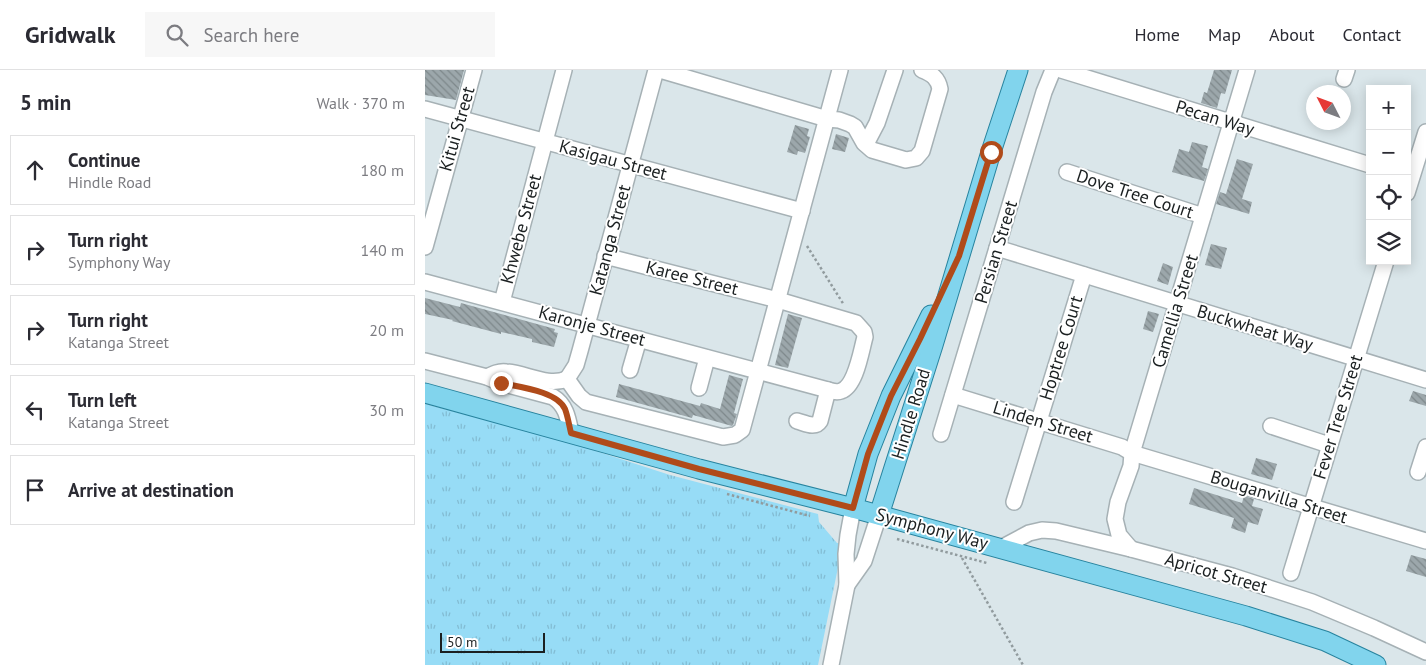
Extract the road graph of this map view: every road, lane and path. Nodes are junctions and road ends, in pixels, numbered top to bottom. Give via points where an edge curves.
1 (474, 70) edge
2 (564, 70) edge
3 (656, 70) edge
4 (660, 70) edge
5 (841, 70) edge
6 (895, 70) edge
7 (922, 70) edge
8 (1019, 70) edge
9 (1053, 70) edge
10 (1061, 70) edge
11 (1247, 70) edge
12 (425, 109) edge
13 (460, 118) junction
14 (827, 119) junction
15 (1231, 122) junction
16 (1426, 132) edge
17 (545, 142) junction
18 (866, 144) junction
19 (1366, 164) edge
20 (630, 165) junction
21 (1067, 172) dead end
22 (1415, 179) edge
23 (802, 211) junction
24 (1203, 216) junction
25 (807, 246) dead end
26 (425, 247) edge
27 (997, 248) junction
28 (605, 256) junction
29 (959, 256) junction
30 (1385, 265) edge
31 (1084, 275) junction
32 (425, 282) edge
33 (778, 300) junction
34 (502, 302) junction
35 (1177, 304) junction
36 (856, 323) junction
37 (587, 325) junction
38 (639, 339) junction
39 (707, 358) junction
40 (1356, 358) junction
41 (425, 361) edge
42 (630, 370) dead end
43 (758, 372) junction
44 (487, 377) junction
45 (567, 379) junction
46 (1426, 380) edge
47 (699, 388) dead end
48 (829, 390) junction
49 (425, 393) edge
50 (953, 395) junction
51 (797, 421) dead end
52 (1039, 421) junction
53 (1271, 426) dead end
54 (571, 433) junction
55 (941, 434) dead end
56 (1329, 445) junction
57 (1426, 447) edge
58 (1132, 453) junction
59 (1418, 472) dead end
60 (1014, 502) dead end
61 (1311, 506) junction
62 (853, 508) junction
63 (879, 515) junction
64 (1426, 541) edge
65 (1001, 548) junction
66 (1131, 549) junction
67 (961, 557) dead end
68 (1291, 573) dead end
69 (847, 585) junction
70 (1426, 652) edge
71 (831, 665) edge
72 (1023, 665) edge
73 (1376, 665) edge

1 - 13 street, Kitui Street
2 - 17 street, Khwebe Street
3 - 20 street, Katanga Street
4 - 14 street
5 - 14 street
6 - 18 street via 877,123
7 - 18 street via 933,76 940,89 922,151 916,158 906,160 872,150
8 - 29 main road, Hindle Road
9 - 27 street, Persian Street
10 - 15 street, Pecan Way
11 - 15 street, Camellia Street
12 - 13 street, Kasigau Street
13 - 17 street, Kasigau Street
13 - 26 street, Kitui Street
14 - 18 street via 855,127
14 - 23 street
15 - 19 street, Pecan Way
15 - 24 street, Camellia Street
16 - 22 street
17 - 20 street, Kasigau Street
17 - 34 street, Khwebe Street
20 - 23 street, Kasigau Street
20 - 28 street, Katanga Street
21 - 24 street, Dove Tree Court
23 - 33 street
24 - 35 street, Camellia Street
25 - 36 path
27 - 31 street, Buckwheat Way
27 - 50 street, Persian Street
28 - 33 street, Karee Street
28 - 37 street, Katanga Street
29 - 62 main road, Hindle Road via 891,396 868,454
29 - 63 main road, Hindle Road
30 - 40 street, Fever Tree Street
31 - 35 street, Buckwheat Way
31 - 52 street, Hoptree Court
32 - 34 street, Karonje Street
33 - 36 street, Karee Street
33 - 43 street
34 - 37 street, Karonje Street
35 - 40 street, Buckwheat Way
35 - 58 street, Camellia Street
36 - 48 street via 865,337 852,380 841,391
37 - 38 street, Karonje Street
37 - 45 street, Katanga Street via 576,365
38 - 39 street, Karonje Street
38 - 42 street
39 - 43 street, Karonje Street
39 - 47 street
40 - 46 street, Buckwheat Way
40 - 56 street, Fever Tree Street
41 - 44 street
43 - 45 street via 744,426 739,433 729,437 586,402
43 - 48 street, Karonje Street
44 - 45 street via 507,372 554,382
44 - 54 street via 553,396 565,409
48 - 51 street via 818,424 814,426
49 - 54 main road, Symphony Way
50 - 52 street, Linden Street
50 - 55 street, Persian Street
52 - 58 street, Linden Street
52 - 60 street, Hoptree Court
53 - 56 street
54 - 62 main road, Symphony Way
56 - 61 street, Fever Tree Street
57 - 59 street
58 - 61 street, Bouganvilla Street
58 - 66 street, Camellia Street via 1115,519 1119,535
61 - 64 street, Bouganvilla Street
61 - 68 street, Fever Tree Street
62 - 63 main road, Symphony Way
62 - 69 street via 846,554
63 - 65 main road, Symphony Way
63 - 69 street via 864,561
65 - 66 street, Apricot Street via 1042,530
65 - 73 main road, Symphony Way via 1275,625 1325,641
66 - 70 street, Apricot Street via 1312,602
67 - 72 path
69 - 71 street

